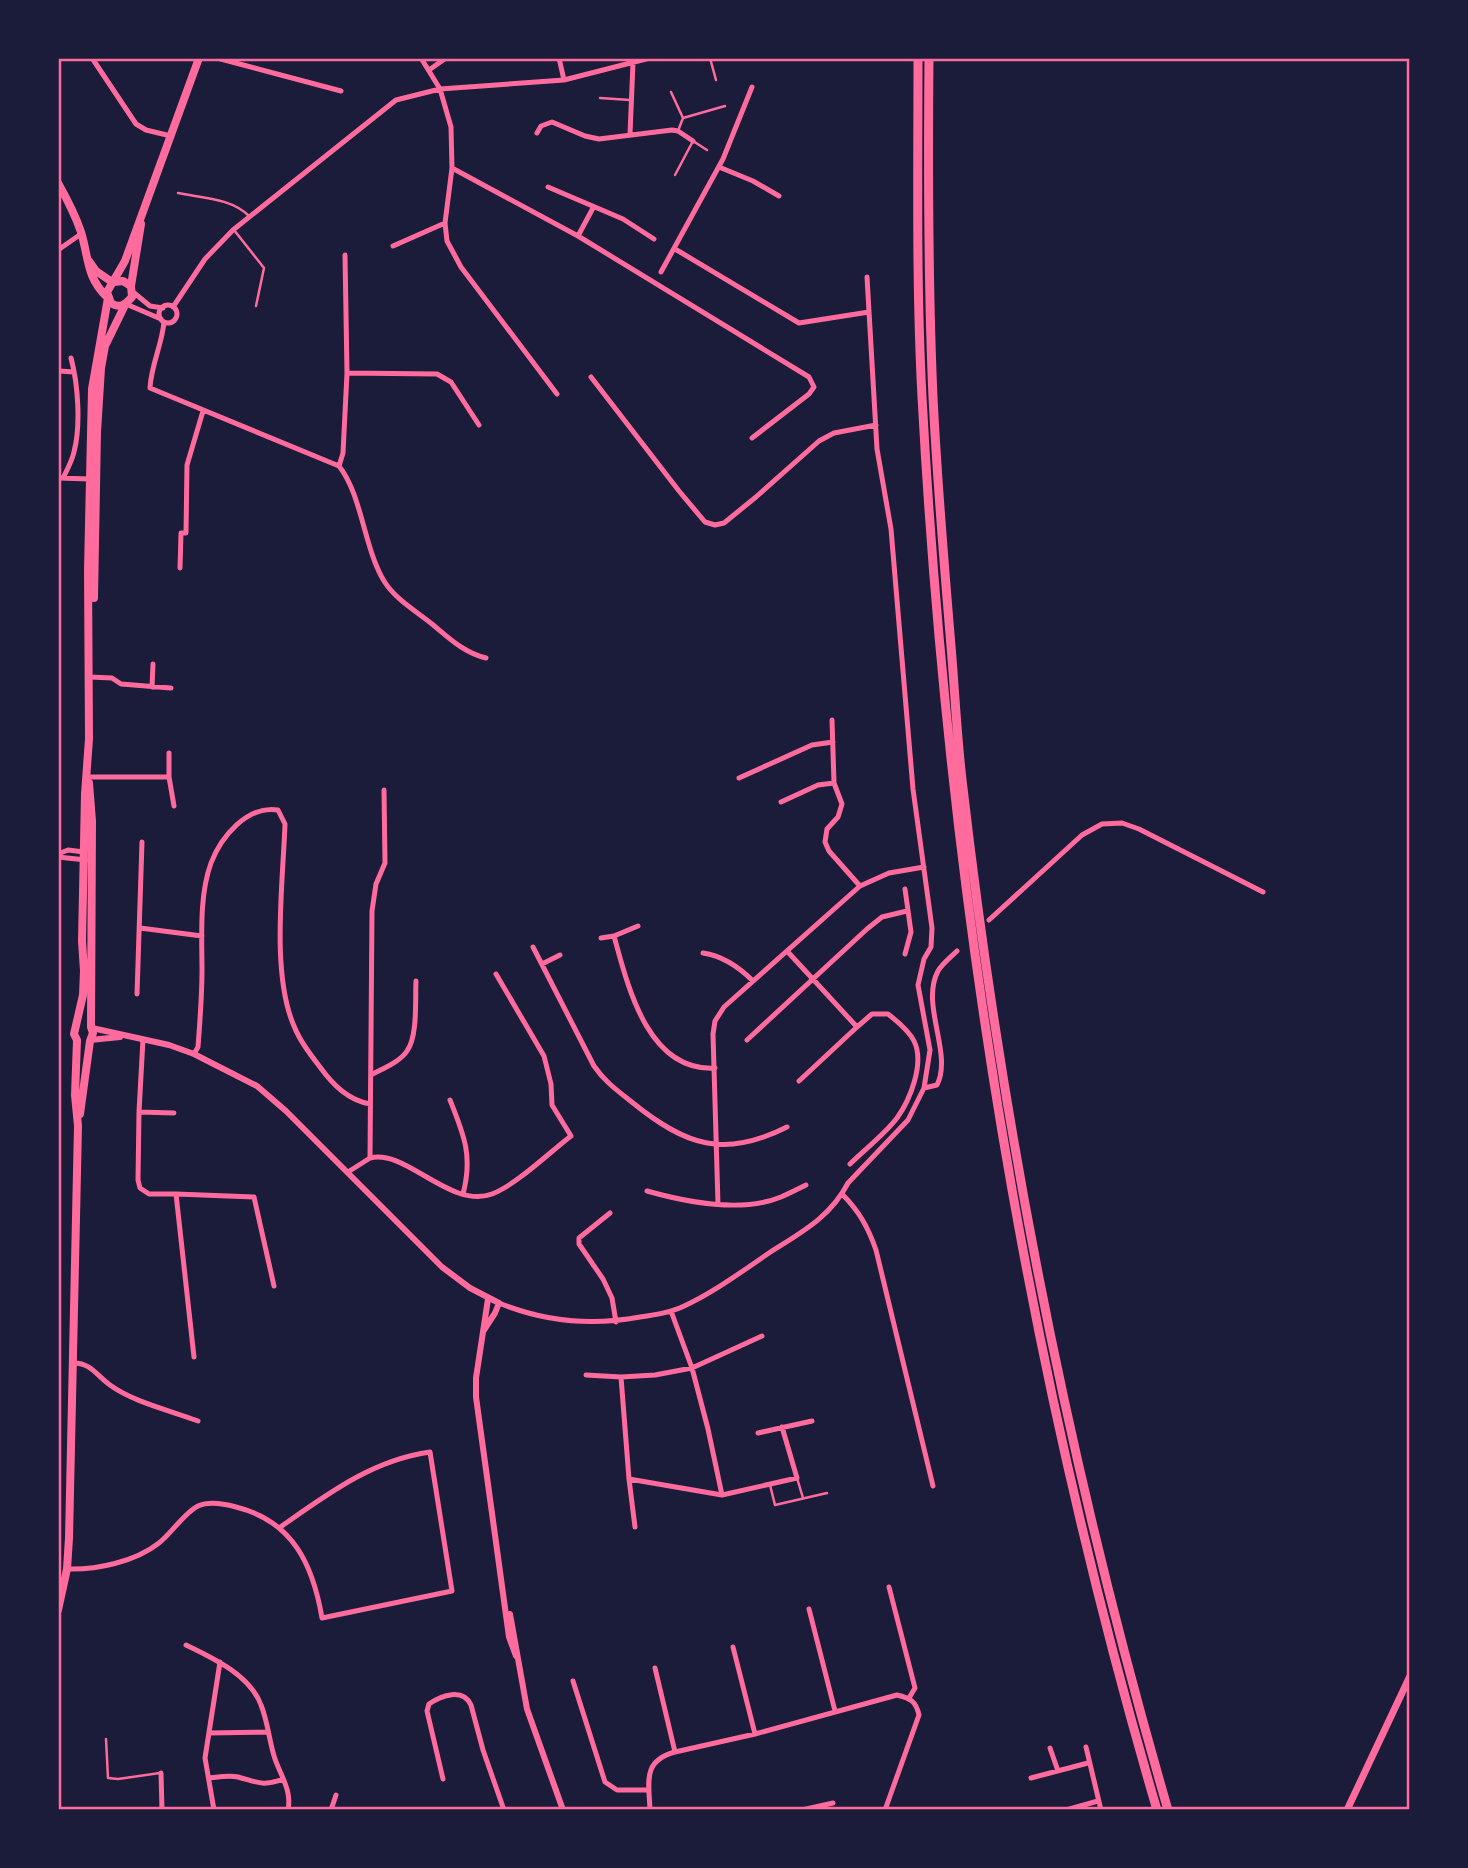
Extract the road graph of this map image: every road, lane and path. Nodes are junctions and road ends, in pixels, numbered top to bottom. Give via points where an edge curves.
1 (92, 58) edge
2 (199, 58) edge
3 (216, 58) edge
4 (421, 58) edge
5 (446, 58) edge
6 (559, 58) edge
7 (650, 58) edge
8 (710, 58) edge
9 (918, 58) edge
10 (929, 58) edge
11 (633, 63) junction
12 (429, 70) junction
13 (564, 80) junction
14 (716, 80) dead end
15 (752, 87) dead end
16 (440, 89) junction
17 (341, 91) dead end
18 (671, 92) dead end
19 (600, 98) dead end
20 (630, 100) junction
21 (724, 106) dead end
22 (683, 118) junction
23 (678, 131) junction
24 (537, 133) dead end
25 (630, 134) junction
26 (171, 136) junction
27 (692, 141) junction
28 (707, 150) dead end
29 (719, 167) junction
30 (452, 168) junction
31 (676, 175) dead end
32 (58, 183) edge
33 (548, 187) dead end
34 (178, 194) dead end
35 (779, 196) dead end
36 (593, 208) junction
37 (248, 216) junction
38 (142, 218) junction
39 (444, 223) junction
40 (233, 229) junction
41 (81, 234) junction
42 (578, 236) junction
43 (654, 239) dead end
44 (393, 246) dead end
45 (675, 249) junction
46 (58, 250) edge
47 (345, 256) dead end
48 (87, 258) junction
49 (661, 272) dead end
50 (867, 277) dead end
51 (113, 282) junction
52 (132, 289) junction
53 (107, 298) junction
54 (126, 305) junction
55 (256, 306) dead end
56 (173, 307) junction
57 (163, 308) junction
58 (869, 312) junction
59 (162, 320) junction
60 (71, 358) dead end
61 (59, 371) edge
62 (74, 372) junction
63 (347, 373) junction
64 (591, 377) dead end
65 (557, 394) dead end
66 (203, 411) junction
67 (479, 425) dead end
68 (876, 425) junction
69 (752, 438) dead end
70 (339, 466) junction
71 (61, 478) edge
72 (90, 479) junction
73 (180, 568) dead end
74 (90, 653) junction
75 (486, 658) dead end
76 (153, 664) dead end
77 (90, 677) junction
78 (152, 687) junction
79 (171, 688) dead end
80 (832, 720) dead end
81 (833, 742) junction
82 (169, 753) dead end
83 (88, 777) junction
84 (169, 777) junction
85 (739, 778) dead end
86 (835, 783) junction
87 (384, 790) dead end
88 (781, 802) dead end
89 (174, 806) dead end
90 (142, 842) dead end
91 (84, 851) junction
92 (58, 856) edge
93 (88, 860) junction
94 (924, 867) junction
95 (860, 886) junction
96 (905, 889) dead end
97 (1263, 892) dead end
98 (907, 911) junction
99 (989, 920) dead end
100 (638, 926) dead end
101 (141, 928) junction
102 (202, 936) junction
103 (614, 936) junction
104 (601, 938) dead end
105 (533, 947) dead end
106 (787, 951) junction
107 (957, 951) dead end
108 (703, 953) dead end
109 (905, 954) dead end
110 (560, 955) dead end
111 (542, 964) junction
112 (496, 974) dead end
113 (814, 980) junction
114 (416, 981) dead end
115 (753, 981) junction
116 (137, 994) dead end
117 (77, 1026) junction
118 (91, 1027) junction
119 (857, 1027) junction
120 (123, 1036) junction
121 (143, 1039) junction
122 (77, 1040) junction
123 (747, 1040) dead end
124 (90, 1041) junction
125 (194, 1054) junction
126 (715, 1068) junction
127 (371, 1075) junction
128 (799, 1081) dead end
129 (924, 1088) junction
130 (450, 1100) dead end
131 (370, 1104) junction
132 (138, 1112) junction
133 (174, 1113) dead end
134 (78, 1126) junction
135 (787, 1127) dead end
136 (717, 1144) junction
137 (370, 1158) junction
138 (850, 1164) dead end
139 (348, 1172) junction
140 (806, 1185) dead end
141 (647, 1191) dead end
142 (176, 1194) junction
143 (463, 1194) junction
144 (842, 1194) junction
145 (718, 1204) junction
146 (611, 1213) dead end
147 (274, 1286) dead end
148 (488, 1298) junction
149 (499, 1303) junction
150 (671, 1311) junction
151 (616, 1322) junction
152 (484, 1330) junction
153 (762, 1336) dead end
154 (194, 1357) dead end
155 (74, 1363) junction
156 (692, 1368) junction
157 (586, 1375) dead end
158 (621, 1377) junction
159 (198, 1421) dead end
160 (811, 1421) dead end
161 (782, 1427) junction
162 (758, 1433) dead end
163 (797, 1478) junction
164 (629, 1479) junction
165 (770, 1484) junction
166 (933, 1486) dead end
167 (827, 1493) dead end
168 (722, 1495) junction
169 (803, 1498) junction
170 (635, 1527) dead end
171 (279, 1528) junction
172 (67, 1569) junction
173 (889, 1587) dead end
174 (58, 1608) edge
175 (809, 1609) dead end
176 (186, 1645) dead end
177 (733, 1647) dead end
178 (220, 1662) junction
179 (655, 1668) dead end
180 (1410, 1676) edge
181 (573, 1681) dead end
182 (909, 1698) junction
183 (835, 1711) junction
184 (268, 1732) junction
185 (209, 1733) junction
186 (755, 1734) junction
187 (106, 1739) dead end
188 (1086, 1747) dead end
189 (1050, 1748) dead end
190 (675, 1752) junction
191 (1088, 1763) junction
192 (1058, 1771) junction
193 (161, 1773) joint
194 (209, 1777) junction
195 (1031, 1778) dead end
196 (283, 1779) junction
197 (443, 1779) dead end
198 (648, 1790) junction
199 (336, 1796) dead end
200 (1098, 1801) junction
201 (833, 1803) dead end
202 (162, 1810) edge
203 (214, 1810) edge
204 (288, 1810) edge
205 (331, 1810) edge
206 (504, 1810) edge
207 (563, 1810) edge
208 (650, 1810) edge
209 (802, 1810) edge
210 (885, 1810) edge
211 (1066, 1810) edge
212 (1101, 1810) edge
213 (1157, 1810) edge
214 (1168, 1810) edge
215 (1347, 1810) edge

1 - 26 street via 136,124
2 - 26 main road
3 - 17 street
4 - 12 street
5 - 12 street
6 - 13 street
7 - 11 street
8 - 14 lane
9 - 213 highway via 922,393 936,601 965,891 1019,1241 1057,1428
10 - 214 highway via 931,316 940,515 962,783 979,918 1055,1365
11 - 13 street
11 - 20 street
12 - 16 street
13 - 16 street
15 - 29 street
16 - 30 street via 451,127
16 - 37 street via 389,104
18 - 22 lane
19 - 20 lane
20 - 25 street
21 - 22 lane
22 - 23 lane
23 - 25 street
23 - 27 street
24 - 25 street via 552,122 592,138
26 - 38 main road
27 - 28 lane
27 - 31 lane
29 - 35 street
29 - 45 street
30 - 39 street
30 - 42 street
32 - 41 main road
33 - 36 street
34 - 37 lane via 230,203
36 - 42 street
36 - 43 street via 623,219
37 - 40 street
38 - 51 main road
38 - 52 main road
39 - 44 street
39 - 65 street via 447,241 461,267
40 - 55 lane via 264,268
40 - 56 street via 205,259
41 - 46 street
41 - 48 main road
42 - 69 street via 809,377 814,387 809,394
45 - 49 street
45 - 58 street via 799,323
47 - 63 street
48 - 51 main road
48 - 53 main road via 89,274
50 - 58 street
51 - 52 main road via 123,281
51 - 53 main road
52 - 54 main road
52 - 57 street via 150,306
53 - 54 main road via 115,305
53 - 72 main road via 94,369
54 - 59 street
54 - 74 main road via 105,346 101,368
56 - 57 street
56 - 59 street via 176,319 170,323
57 - 59 street via 159,313
58 - 68 street
59 - 66 street via 150,388
60 - 62 street
61 - 62 street
62 - 71 street via 76,437 74,453
63 - 67 street via 436,374 451,382
63 - 70 street
64 - 68 street via 679,491 705,522 715,525 756,497 819,440
66 - 70 street
66 - 73 street via 187,465 186,533 181,533
68 - 94 street via 891,529
70 - 75 street via 385,583 471,654
71 - 72 street
72 - 74 main road
74 - 77 main road
76 - 78 street
77 - 78 street
77 - 83 main road
78 - 79 street
80 - 81 street
81 - 85 street via 812,745
81 - 86 street
82 - 84 street
83 - 84 street
83 - 91 main road
83 - 93 main road
84 - 89 street
86 - 88 street via 818,785
86 - 95 street via 842,808 827,829 825,842
87 - 127 street via 386,863 376,884 372,911
90 - 101 street
91 - 92 street via 68,850
91 - 93 main road
92 - 93 street
93 - 117 main road via 83,995
93 - 118 main road
94 - 95 street via 889,873
94 - 129 street via 932,928 931,947 918,985 930,1050
95 - 106 street
96 - 98 street
97 - 99 street via 1139,829 1122,822 1102,824 1083,835
98 - 109 street via 911,932
98 - 113 street via 874,923
100 - 103 street
101 - 102 street
101 - 116 street
102 - 125 street via 202,1002
102 - 131 street via 206,885 223,841 240,821 259,811 278,810 285,824 280,959 287,1005 305,1048 325,1074 349,1098
103 - 104 street
103 - 126 street via 634,1000 663,1049 691,1067
105 - 111 street
106 - 113 street
106 - 115 street
107 - 129 street via 939,969 933,984 942,1074 937,1085
108 - 115 street via 724,959
110 - 111 street
111 - 136 street via 604,1079 680,1136
112 - 143 street via 544,1056 552,1105 571,1136 495,1194
113 - 119 street
113 - 123 street
114 - 127 street via 407,1053
115 - 126 street via 715,1021
117 - 118 main road
117 - 122 main road
118 - 120 street
118 - 124 main road
119 - 128 street
119 - 138 street via 872,1014 888,1014 912,1038 917,1052 906,1102 896,1119
120 - 121 street
120 - 124 street
121 - 125 street
121 - 132 street
122 - 124 main road
122 - 134 main road
124 - 134 main road
125 - 139 street via 257,1086
126 - 136 street
127 - 131 street
129 - 144 street via 908,1120
130 - 143 street via 469,1161
131 - 137 street
132 - 133 street
132 - 142 street via 140,1188 149,1194
134 - 155 main road
135 - 136 street via 748,1142
136 - 145 street
137 - 139 street
137 - 143 street via 386,1157
139 - 148 street via 442,1267
140 - 145 street via 779,1198
141 - 145 street
142 - 147 street via 254,1197
142 - 154 street
144 - 150 street via 822,1218 714,1290
144 - 166 street via 857,1209 876,1250
146 - 151 street via 579,1238 579,1244 603,1279
148 - 149 street
148 - 152 street
149 - 151 street via 569,1322
149 - 152 street
150 - 151 street
150 - 156 street
152 - 207 street via 476,1397 509,1637 530,1721
153 - 156 street
155 - 159 street via 83,1363 123,1393
155 - 172 main road
156 - 158 street
156 - 168 street
157 - 158 street
158 - 164 street
160 - 161 street
161 - 162 street
161 - 163 street
163 - 165 street
163 - 169 lane
164 - 168 street
164 - 170 street
165 - 168 street
165 - 169 lane via 775,1505
167 - 169 lane
171 - 171 street via 362,1473 430,1452 452,1591 322,1618 317,1587 300,1550
171 - 172 street via 230,1505 198,1506 158,1544 138,1556 81,1570
172 - 174 main road
173 - 182 street via 915,1688
175 - 183 street
176 - 178 street
177 - 186 street
178 - 184 street via 257,1696
178 - 185 street
179 - 190 street
180 - 215 main road
181 - 198 street via 605,1782 617,1790
182 - 183 street via 897,1695
182 - 210 street via 919,1715
183 - 186 street
184 - 185 street
184 - 196 street
185 - 194 street via 205,1758
186 - 190 street
187 - 193 lane via 108,1778
188 - 191 street
189 - 192 street
190 - 198 street via 661,1756 650,1770
191 - 192 street
191 - 200 street
192 - 195 street
193 - 202 street
194 - 196 street via 256,1783
194 - 203 street
196 - 204 street via 290,1794
197 - 206 street via 427,1711 429,1703 461,1694 471,1705
198 - 208 street
199 - 205 street
200 - 211 street
200 - 212 street
201 - 209 street

